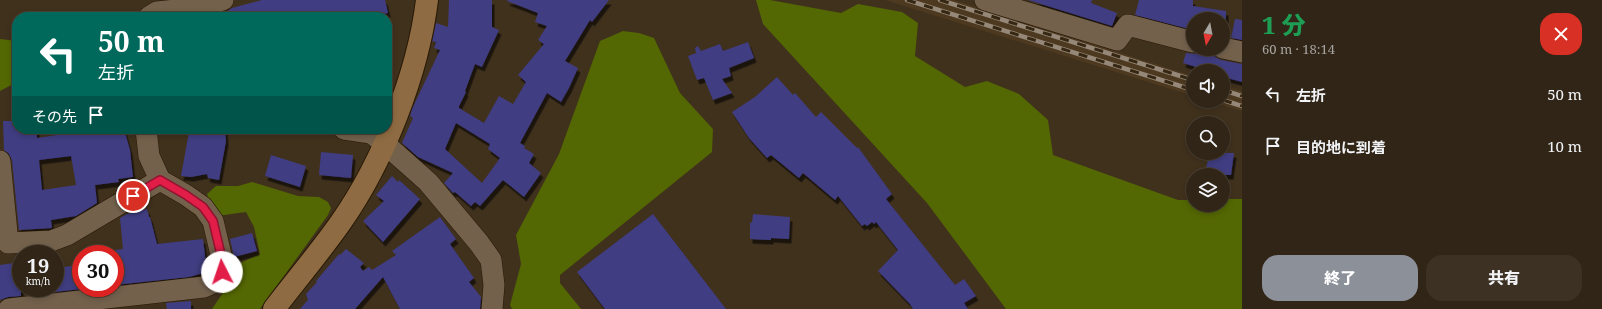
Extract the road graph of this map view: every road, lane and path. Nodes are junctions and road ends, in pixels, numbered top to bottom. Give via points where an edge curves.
1 (223, 0) edge
2 (426, 0) edge
3 (985, 0) edge
4 (157, 12) edge
5 (1186, 40) edge
6 (1230, 49) edge
7 (1242, 52) edge
8 (392, 122) edge
9 (147, 134) edge
10 (372, 134) edge
11 (387, 134) edge
12 (384, 143) junction
13 (0, 160) edge
14 (160, 180) junction
15 (9, 309) edge
16 (274, 309) edge
17 (492, 309) edge

1 - 4 street via 194,8
2 - 8 street via 410,76
3 - 5 street via 1117,40 1128,25
6 - 7 street
9 - 14 street via 149,156
10 - 12 street
11 - 12 street
12 - 16 street via 364,186 341,222
12 - 17 street via 431,187 491,260 494,285
13 - 14 street via 8,243 51,241 68,235
14 - 15 street via 203,207 213,221 222,259 222,272 217,281 204,287

